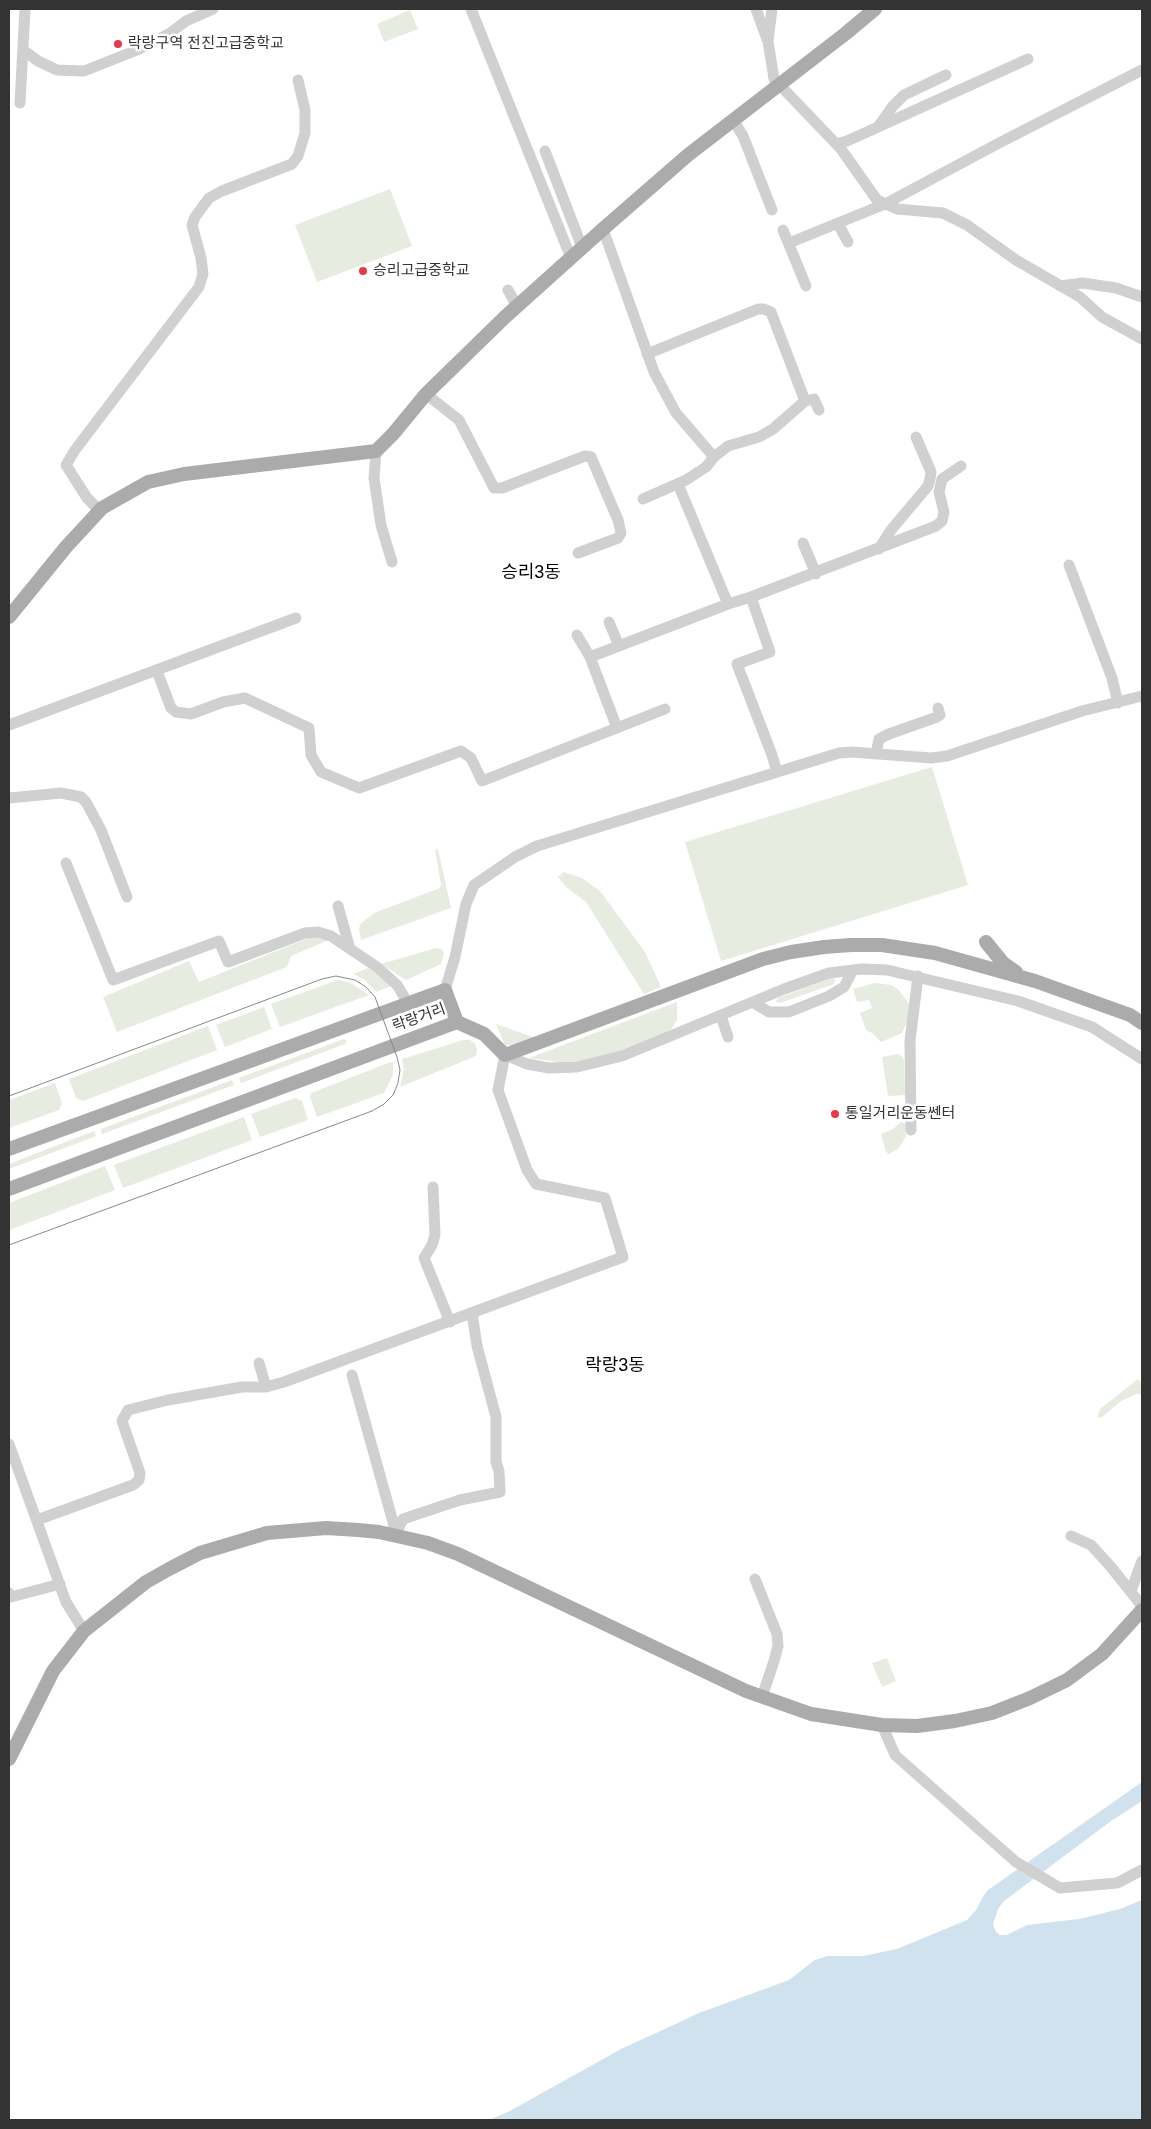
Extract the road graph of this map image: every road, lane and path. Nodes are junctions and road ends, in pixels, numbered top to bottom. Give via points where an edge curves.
1 (25, 9) edge
2 (213, 9) edge
3 (471, 9) edge
4 (756, 9) edge
5 (772, 9) edge
6 (875, 9) edge
7 (768, 41) junction
8 (23, 50) junction
9 (1028, 59) dead end
10 (1142, 70) edge
11 (946, 75) dead end
12 (298, 80) dead end
13 (780, 85) junction
14 (20, 103) dead end
15 (733, 120) junction
16 (878, 127) junction
17 (836, 144) junction
18 (545, 151) dead end
19 (885, 204) junction
20 (772, 210) dead end
21 (838, 224) junction
22 (603, 229) junction
23 (783, 230) dead end
24 (848, 242) dead end
25 (789, 243) junction
26 (582, 247) junction
27 (571, 258) junction
28 (806, 286) dead end
29 (1060, 286) junction
30 (508, 290) dead end
31 (1142, 297) edge
32 (517, 306) junction
33 (1142, 340) edge
34 (647, 354) junction
35 (426, 394) junction
36 (805, 401) junction
37 (819, 410) dead end
38 (916, 437) dead end
39 (376, 451) junction
40 (714, 457) junction
41 (961, 466) dead end
42 (678, 484) junction
43 (643, 500) dead end
44 (100, 511) junction
45 (803, 542) dead end
46 (879, 548) junction
47 (578, 553) dead end
48 (392, 562) dead end
49 (1069, 565) dead end
50 (816, 574) junction
51 (751, 597) junction
52 (728, 604) junction
53 (9, 617) edge
54 (296, 618) dead end
55 (609, 622) dead end
56 (577, 635) dead end
57 (619, 646) junction
58 (590, 657) junction
59 (157, 671) junction
60 (1142, 696) edge
61 (1118, 703) junction
62 (938, 708) dead end
63 (665, 709) dead end
64 (9, 725) edge
65 (617, 728) junction
66 (876, 754) junction
67 (777, 772) junction
68 (9, 798) edge
69 (66, 863) dead end
70 (127, 897) dead end
71 (338, 906) dead end
72 (986, 942) dead end
73 (350, 949) junction
74 (853, 970) junction
75 (918, 976) junction
76 (1035, 981) junction
77 (445, 990) junction
78 (408, 1003) junction
79 (754, 1003) junction
80 (721, 1016) junction
81 (457, 1022) junction
82 (1142, 1023) edge
83 (728, 1037) dead end
84 (505, 1054) junction
85 (1142, 1059) edge
86 (911, 1130) dead end
87 (9, 1149) edge
88 (432, 1187) dead end
89 (9, 1189) edge
90 (472, 1313) junction
91 (450, 1322) junction
92 (259, 1363) dead end
93 (352, 1375) dead end
94 (266, 1387) junction
95 (9, 1444) edge
96 (36, 1520) junction
97 (395, 1536) junction
98 (1070, 1536) dead end
99 (1142, 1561) edge
100 (755, 1579) dead end
101 (60, 1584) junction
102 (1130, 1591) junction
103 (9, 1593) edge
104 (1142, 1606) edge
105 (1142, 1610) edge
106 (84, 1631) junction
107 (762, 1697) junction
108 (882, 1725) junction
109 (9, 1759) edge
110 (1142, 1870) edge

1 - 8 street
2 - 8 street via 137,50 84,71 56,70
3 - 27 street
4 - 7 street
5 - 7 street
6 - 13 main road
7 - 13 street via 774,79
8 - 14 street
9 - 16 street
10 - 19 street
11 - 16 street via 904,95
12 - 44 street via 306,110 306,133 298,156 292,164 209,198 192,225 203,274 199,287 62,464
13 - 15 main road
13 - 17 street
15 - 20 street
15 - 22 main road
16 - 17 street
17 - 19 street via 877,200
18 - 26 street
19 - 21 street
19 - 29 street via 897,209 943,213 967,225
21 - 24 street
21 - 25 street
22 - 26 main road
22 - 34 street
23 - 25 street
25 - 28 street
26 - 27 main road
27 - 32 main road
29 - 31 street via 1083,283 1116,288
29 - 33 street via 1080,297 1102,317
30 - 32 street
32 - 35 main road
34 - 36 street via 764,308 771,312
34 - 40 street via 676,413
35 - 39 main road
35 - 47 street via 459,420 494,488 502,488 591,456 621,533 618,538
36 - 37 street via 814,399
36 - 40 street via 773,429 759,437 728,446
38 - 46 street via 931,472 928,486
39 - 44 main road via 184,474 148,482
39 - 48 street via 374,478 381,525
40 - 42 street via 706,467
41 - 46 street via 940,484 942,521
42 - 43 street
42 - 52 street
44 - 53 main road
45 - 50 street
46 - 50 street
49 - 61 street via 1112,678
50 - 51 street
51 - 52 street
51 - 67 street via 770,652 737,664
52 - 57 street
54 - 59 street
55 - 57 street
56 - 58 street
57 - 58 street
58 - 65 street
59 - 64 street
59 - 65 street via 176,712 191,714 245,698 309,728 311,755 321,772 360,788 461,751 471,758 482,781
60 - 61 street
61 - 66 street via 1082,711 947,756
62 - 66 street via 940,714 937,717 879,739
63 - 65 street
66 - 67 street via 839,753
67 - 77 street via 537,846 498,868 474,885 466,904
68 - 70 street via 60,793 81,797 101,830
69 - 73 street via 113,980 219,941 228,962 305,933 331,936
71 - 73 street
72 - 76 main road via 1003,963
73 - 78 street via 397,985
74 - 75 street via 887,970
74 - 79 street via 830,973
74 - 79 street via 844,987 788,1012 769,1012
75 - 85 street via 1018,1001 1092,1027
75 - 86 street via 910,1041
76 - 82 main road via 1130,1014
76 - 84 main road via 917,950 882,945 791,952
77 - 78 main road, 락랑거리
77 - 81 main road, 락랑거리
78 - 87 main road, 락랑거리
79 - 80 street
80 - 83 street
80 - 84 street via 622,1056 577,1068 549,1068
81 - 84 main road via 484,1034
81 - 89 main road, 락랑거리
84 - 90 street via 498,1090 527,1170 536,1184 605,1198 624,1257
88 - 91 street via 435,1235 424,1258
90 - 91 street
90 - 97 street via 477,1346 496,1417 500,1492 460,1500 403,1519
91 - 94 street
92 - 94 street
93 - 97 street
94 - 96 street via 242,1387 128,1410 122,1421 140,1473 139,1480
95 - 96 street
96 - 101 street
97 - 106 main road via 326,1528 267,1533 234,1542 200,1553 146,1582
97 - 107 main road via 458,1554
98 - 102 street via 1090,1546
99 - 102 street
100 - 107 street via 777,1634 778,1646
101 - 103 street via 11,1597
101 - 106 street via 66,1602
102 - 104 street
105 - 108 main road via 1102,1654 1067,1680 1030,1698 992,1713 955,1722
106 - 109 main road via 54,1671
107 - 108 main road via 811,1714
108 - 110 street via 895,1755 1016,1862 1049,1882 1060,1888 1117,1883

